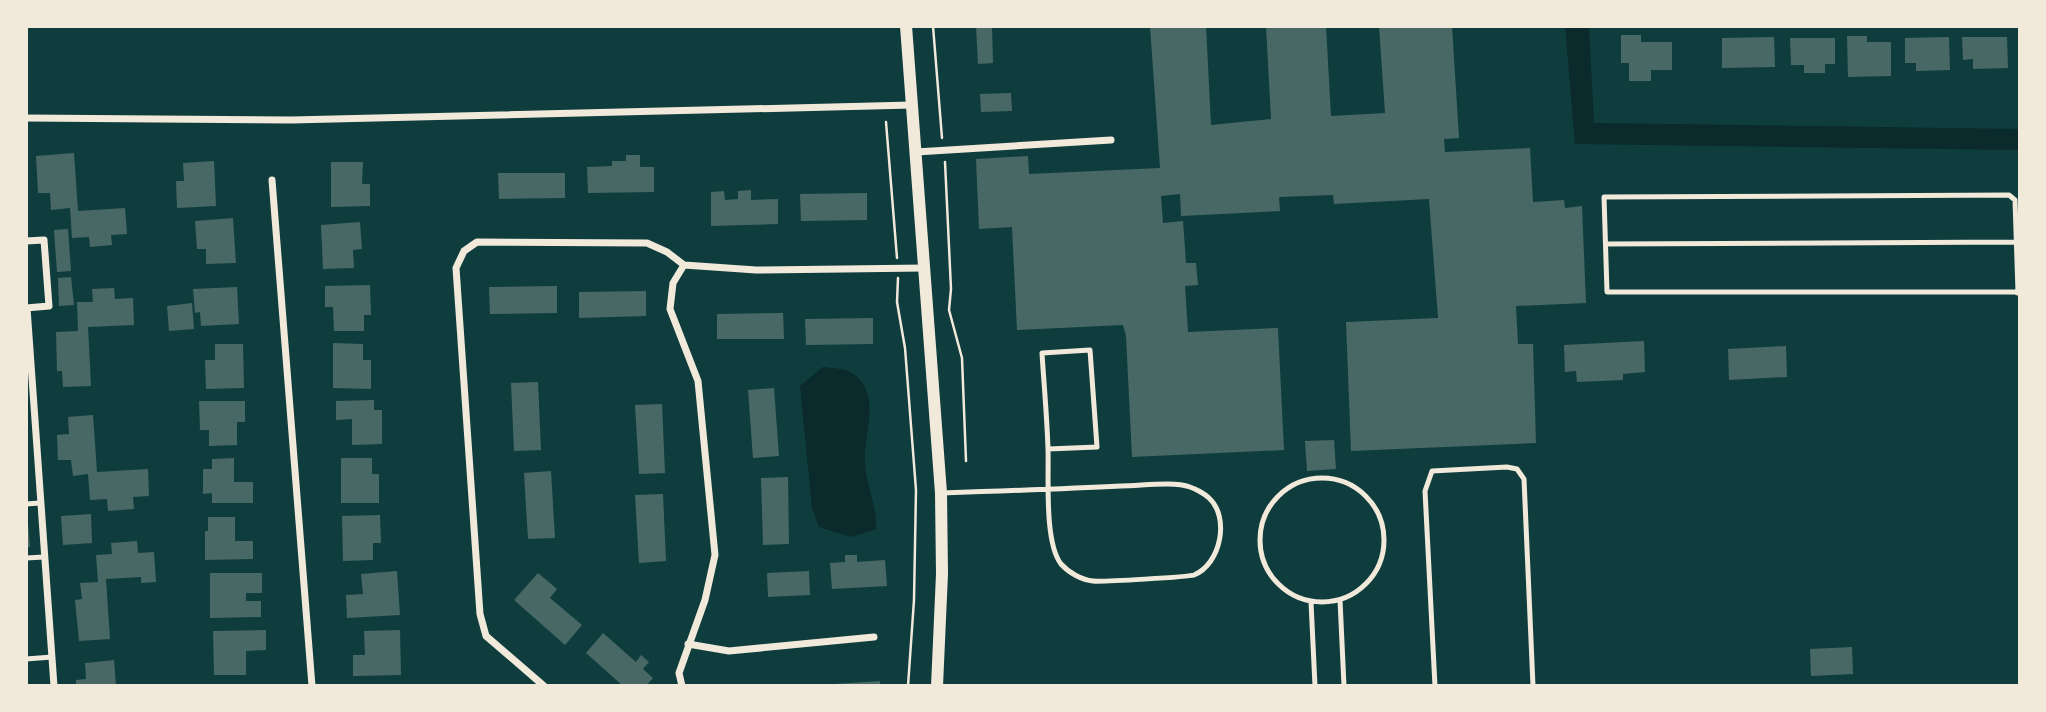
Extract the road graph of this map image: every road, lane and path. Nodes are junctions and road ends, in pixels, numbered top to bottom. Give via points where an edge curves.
1 (906, 26) edge
2 (933, 26) edge
3 (912, 105) junction
4 (26, 118) edge
5 (886, 122) dead end
6 (941, 126) dead end
7 (1111, 140) dead end
8 (916, 152) junction
9 (945, 169) dead end
10 (272, 180) dead end
11 (26, 241) edge
12 (2016, 242) junction
13 (1605, 244) junction
14 (897, 256) dead end
15 (684, 265) junction
16 (924, 268) junction
17 (898, 279) dead end
18 (2019, 292) edge
19 (27, 308) edge
20 (1048, 449) junction
21 (966, 461) dead end
22 (1048, 489) junction
23 (941, 493) junction
24 (40, 503) junction
25 (26, 504) edge
26 (44, 557) junction
27 (26, 558) edge
28 (1340, 600) junction
29 (1311, 602) junction
30 (874, 637) dead end
31 (688, 644) junction
32 (52, 657) junction
33 (26, 659) edge
34 (54, 686) edge
35 (312, 686) edge
36 (544, 686) edge
37 (682, 686) edge
38 (908, 686) edge
39 (937, 686) edge
40 (1315, 686) edge
41 (1344, 686) edge
42 (1435, 686) edge
43 (1533, 686) edge

1 - 3 street
2 - 6 path
3 - 4 street via 292,120
3 - 8 street
5 - 14 path
7 - 8 street
8 - 16 street
9 - 21 path via 949,310 961,358
10 - 35 street
11 - 19 street via 44,240 49,306
12 - 13 lane
12 - 13 lane via 2015,200 2009,195 1604,197
12 - 18 lane
13 - 18 lane via 1607,292
15 - 16 street via 756,271
15 - 31 street via 673,283 670,309 698,381 715,555
15 - 36 street via 647,243 477,242 464,251 456,268 480,614 486,636
16 - 23 street
17 - 38 path via 916,490
19 - 24 street
20 - 20 lane via 1097,447 1090,350 1042,353
20 - 22 lane
22 - 22 lane via 1051,533 1059,562 1093,581 1195,575 1213,559 1221,541 1220,513 1209,498 1190,487
22 - 23 lane
23 - 39 street
24 - 25 lane
24 - 26 street
26 - 27 lane
26 - 32 street
28 - 29 lane
28 - 29 lane via 1361,589 1376,573 1385,535 1376,507 1367,496 1348,482 1327,477 1305,479 1282,491 1266,512 1259,542 1269,574 1279,586
28 - 41 lane
29 - 40 lane
30 - 31 street via 729,651
31 - 37 street via 679,673
32 - 33 lane
32 - 34 street
42 - 43 lane via 1425,491 1429,476 1432,471 1507,467 1517,469 1524,480

